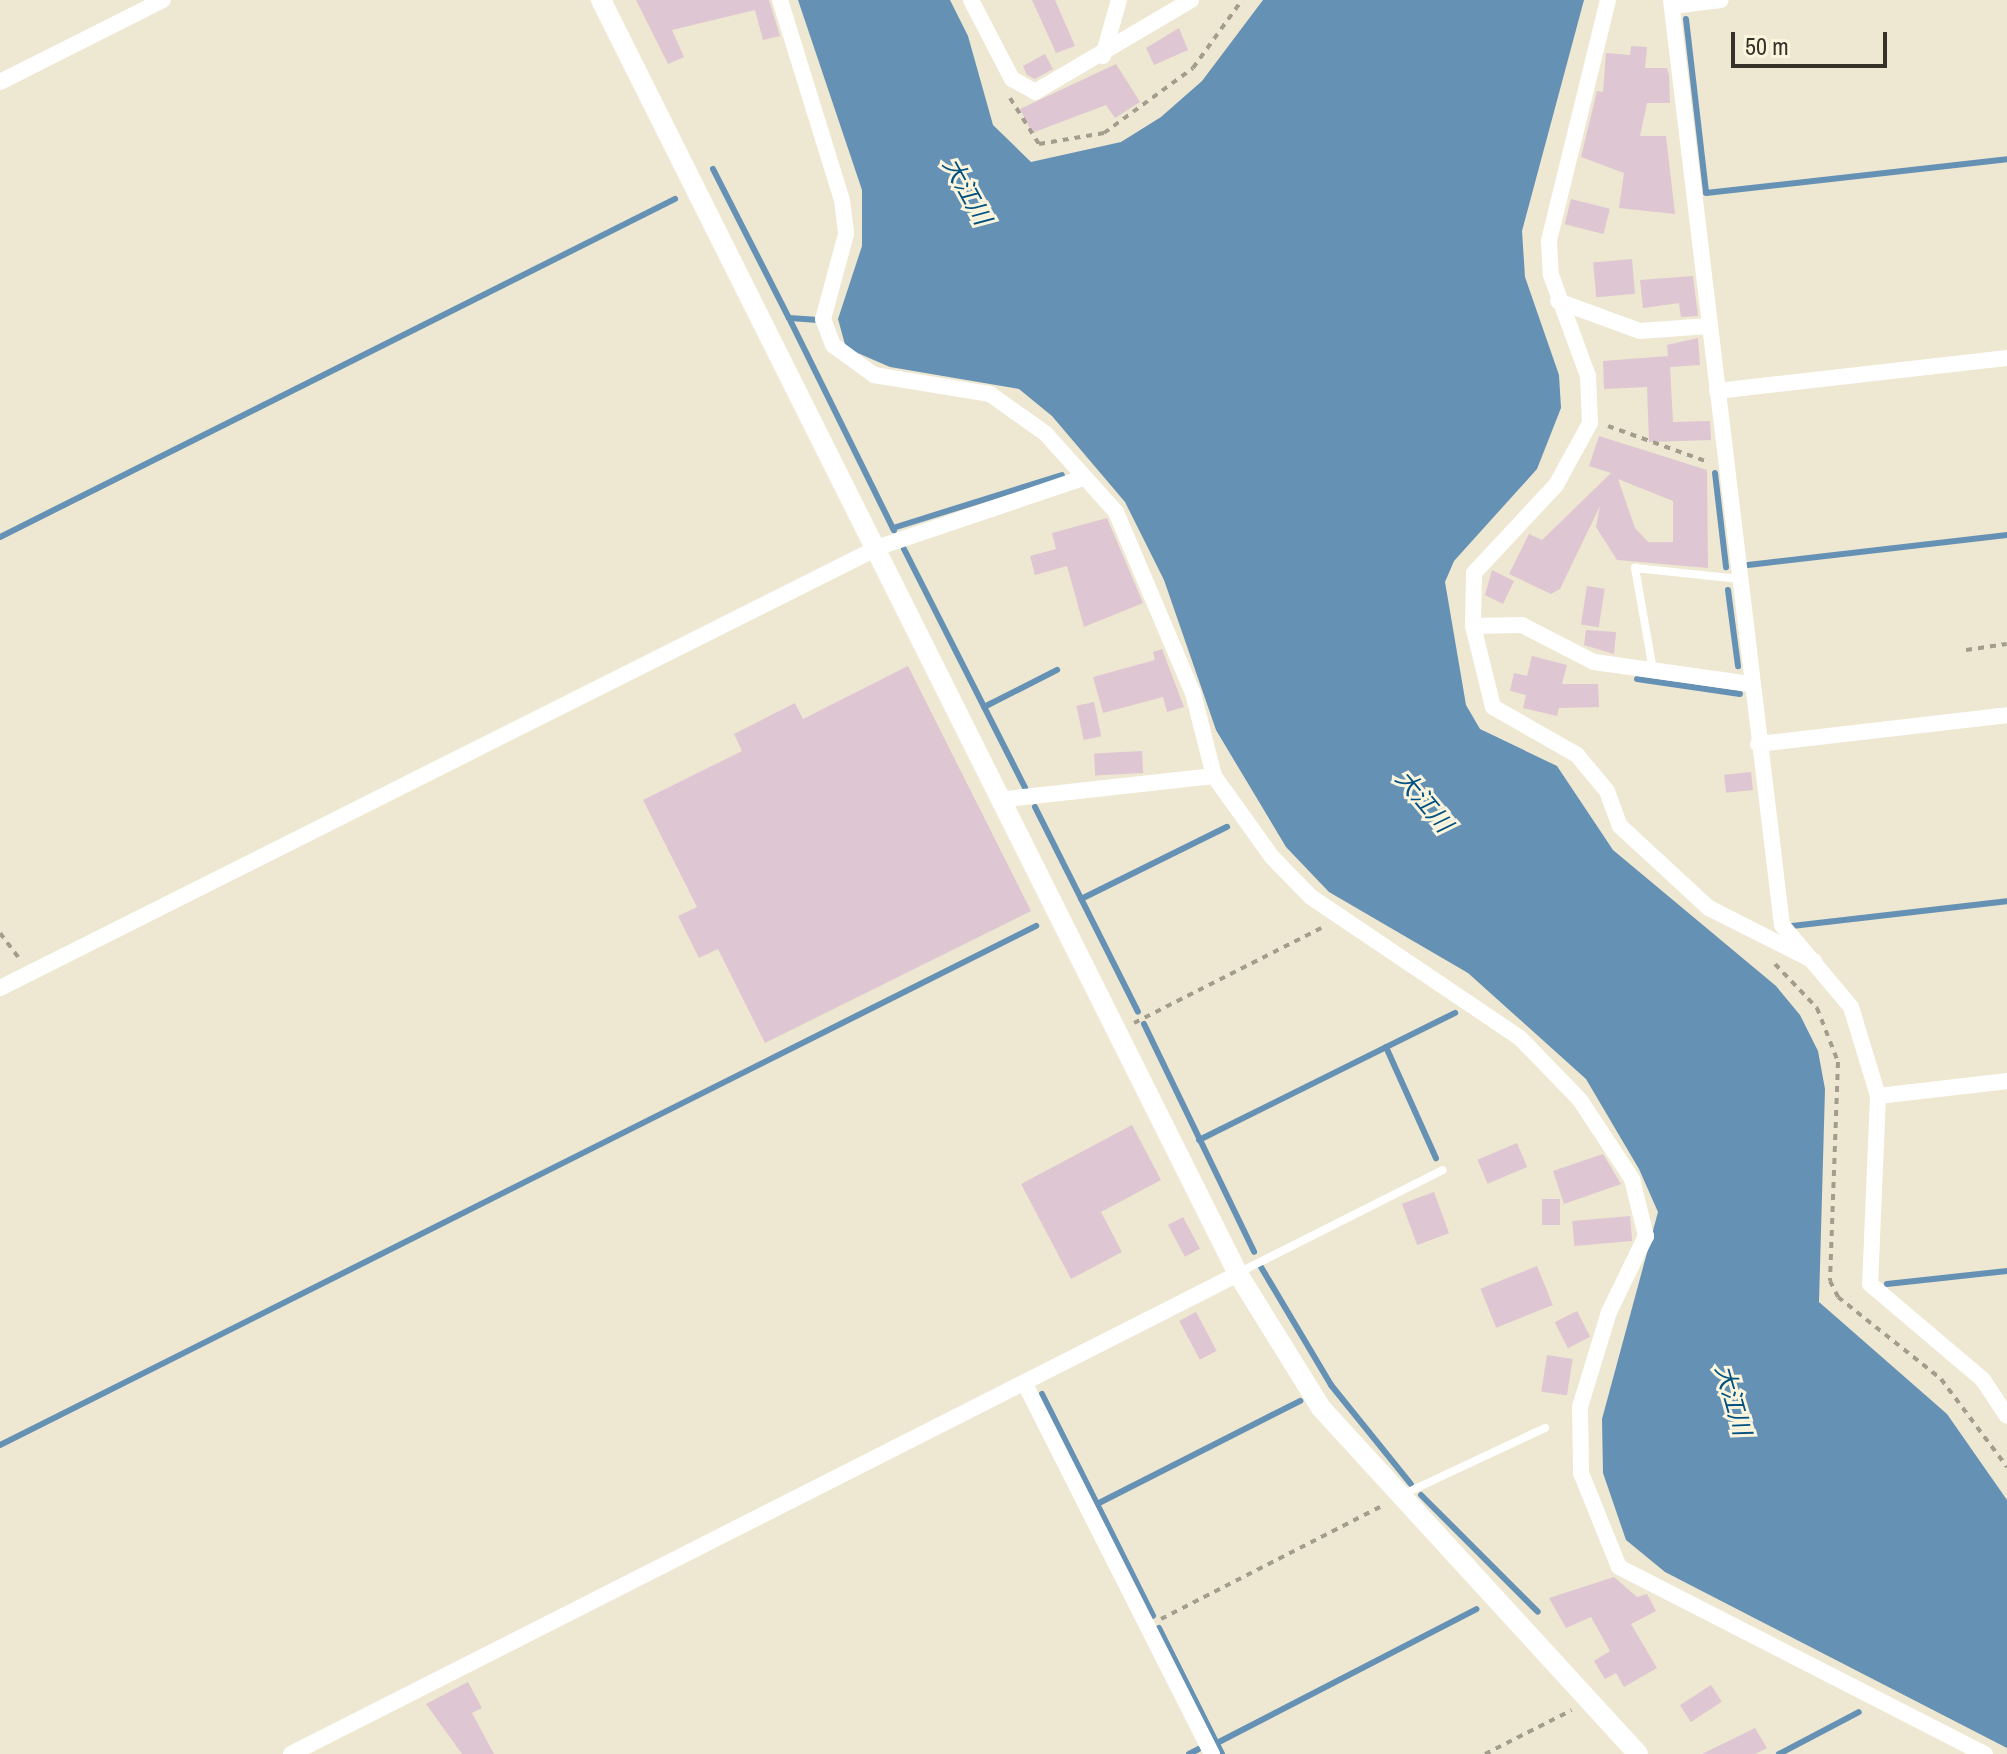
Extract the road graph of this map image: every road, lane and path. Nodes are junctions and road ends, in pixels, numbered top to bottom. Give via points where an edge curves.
1 (163, 0) edge
2 (601, 0) edge
3 (780, 0) edge
4 (971, 0) edge
5 (1119, 0) edge
6 (1191, 0) edge
7 (1242, 0) edge
8 (1608, 0) edge
9 (1721, 0) edge
10 (1671, 3) edge
11 (1103, 56) junction
12 (1012, 79) junction
13 (0, 82) edge
14 (1558, 301) junction
15 (1709, 326) junction
16 (2007, 358) edge
17 (1717, 391) junction
18 (1590, 423) junction
19 (1726, 468) junction
20 (1083, 478) junction
21 (879, 547) junction
22 (1739, 579) junction
23 (1473, 626) junction
24 (2007, 644) edge
25 (1966, 650) dead end
26 (1653, 670) junction
27 (1750, 684) junction
28 (2007, 715) edge
29 (1758, 744) junction
30 (1214, 776) junction
31 (1006, 799) junction
32 (1321, 928) dead end
33 (0, 933) edge
34 (1768, 958) dead end
35 (1819, 963) junction
36 (30, 973) junction
37 (0, 988) edge
38 (1120, 1030) junction
39 (2007, 1081) edge
40 (1878, 1096) junction
41 (1443, 1170) dead end
42 (1238, 1274) junction
43 (1025, 1384) junction
44 (2007, 1416) edge
45 (1545, 1428) dead end
46 (2007, 1467) edge
47 (1396, 1498) junction
48 (1148, 1626) junction
49 (1590, 1701) junction
50 (291, 1754) edge
51 (1212, 1754) edge
52 (1485, 1754) edge
53 (1638, 1754) edge
54 (1985, 1754) edge

1 - 13 street
2 - 21 street
3 - 20 street via 842,200 846,234 823,319 833,345 874,375 990,394 1021,409
4 - 12 street
5 - 11 street
6 - 11 street
7 - 12 path via 1193,68 1104,133 1039,144 1015,117
8 - 14 street via 1554,208 1551,275
9 - 10 street
10 - 15 street
11 - 12 street via 1035,92
14 - 15 street via 1640,331
14 - 18 street via 1588,376
15 - 17 street
16 - 17 street
17 - 19 street
18 - 19 path via 1637,431 1657,446
18 - 23 street via 1556,485 1474,573
19 - 22 street
20 - 21 street
20 - 30 street via 1116,512 1157,595
21 - 31 street
21 - 36 street
22 - 26 lane via 1635,568
22 - 27 street
23 - 26 street via 1522,625 1594,662
23 - 35 street via 1493,707 1577,755 1607,791 1620,826 1709,908
24 - 25 path
26 - 27 street
27 - 29 street
28 - 29 street
29 - 35 street via 1782,925
30 - 31 street
30 - 54 street via 1311,897 1520,1038 1580,1100 1632,1179 1646,1236 1609,1312 1580,1407 1581,1473 1598,1530 1619,1567
31 - 38 street
32 - 38 path
33 - 36 path
34 - 46 path via 1817,1008 1838,1062 1830,1281 1838,1297 1941,1379
35 - 40 street via 1851,1007
36 - 37 street
38 - 42 street
39 - 40 street
40 - 44 street via 1870,1284 1983,1380
41 - 42 lane
42 - 43 street
42 - 47 street via 1321,1408
43 - 48 street
43 - 50 street
45 - 47 lane
47 - 48 path
47 - 49 street
48 - 51 street
49 - 52 path
49 - 53 street

